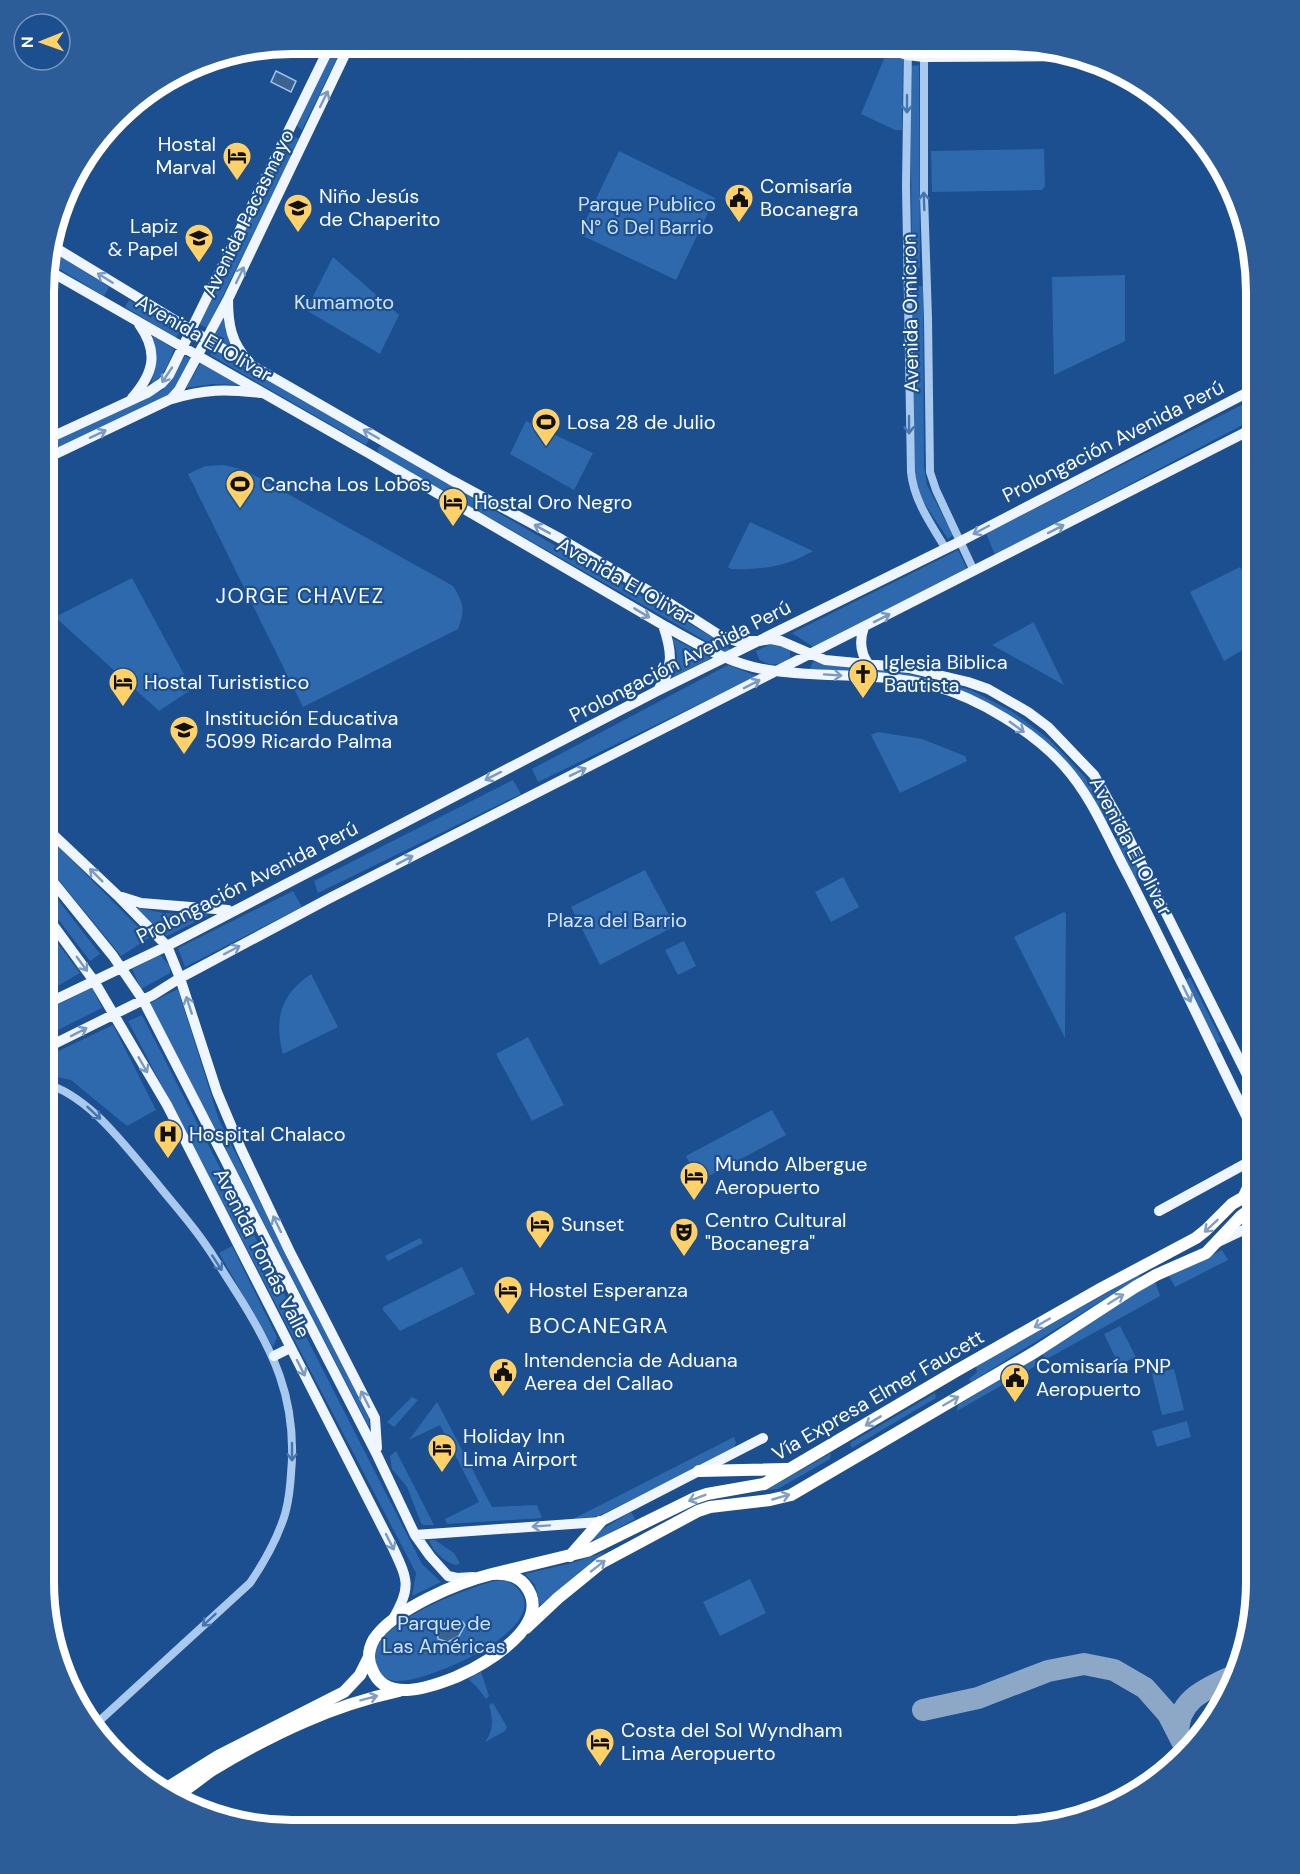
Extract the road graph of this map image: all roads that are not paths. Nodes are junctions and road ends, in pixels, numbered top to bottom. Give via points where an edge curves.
1 (326, 54) edge
2 (345, 54) edge
3 (908, 54) edge
4 (924, 54) edge
5 (58, 249) edge
6 (55, 274) edge
7 (229, 297) junction
8 (135, 319) junction
9 (191, 330) junction
10 (206, 339) junction
11 (182, 346) junction
12 (198, 355) junction
13 (256, 368) junction
14 (1246, 393) edge
15 (264, 394) junction
16 (171, 399) junction
17 (126, 403) junction
18 (1246, 432) edge
19 (54, 436) edge
20 (54, 455) edge
21 (961, 541) junction
22 (946, 549) junction
23 (975, 571) junction
24 (663, 625) junction
25 (864, 627) junction
26 (759, 641) junction
27 (812, 655) junction
28 (724, 658) junction
29 (869, 665) junction
30 (769, 670) junction
31 (657, 692) junction
32 (54, 836) edge
33 (54, 883) edge
34 (1151, 885) junction
35 (1137, 893) junction
36 (117, 895) junction
37 (232, 910) junction
38 (1171, 924) junction
39 (54, 926) edge
40 (1156, 933) junction
41 (167, 946) junction
42 (1190, 962) junction
43 (121, 967) junction
44 (1175, 970) junction
45 (180, 978) junction
46 (94, 981) junction
47 (54, 1000) edge
48 (143, 1000) junction
49 (114, 1014) junction
50 (54, 1045) edge
51 (1233, 1047) junction
52 (1216, 1056) junction
53 (1246, 1072) edge
54 (54, 1086) edge
55 (1246, 1116) edge
56 (1246, 1163) edge
57 (1246, 1193) edge
58 (1244, 1197) joint
59 (1159, 1211) dead end
60 (1246, 1212) edge
61 (1246, 1229) edge
62 (1218, 1242) junction
63 (290, 1348) junction
64 (274, 1356) junction
65 (763, 1438) dead end
66 (377, 1455) junction
67 (792, 1468) junction
68 (699, 1471) junction
69 (600, 1522) junction
70 (416, 1535) junction
71 (570, 1556) junction
72 (487, 1575) junction
73 (392, 1622) junction
74 (526, 1628) junction
75 (369, 1657) junction
76 (400, 1691) junction
77 (99, 1721) edge
78 (170, 1786) edge
79 (181, 1792) edge

1 - 9 main road, Avenida Pacasmayo
7 -> 2 main road, Avenida Pacasmayo
3 -> 22 street, Avenida Omicron via 906,186 912,487
21 -> 4 street, Avenida Omicron via 936,490 928,454
9 -> 5 main road, Avenida El Olivar
6 - 8 main road, Avenida El Olivar
7 - 10 main road, Avenida Pacasmayo
7 - 13 main road via 231,336
8 - 11 main road, Avenida El Olivar
8 - 17 main road via 147,335 152,356 148,376
9 - 10 main road, Avenida El Olivar
9 - 11 main road, Avenida Pacasmayo
10 - 12 main road, Avenida Pacasmayo
10 - 13 main road, Avenida El Olivar
11 - 12 main road, Avenida El Olivar
11 -> 17 main road, Avenida Pacasmayo via 169,375
12 - 15 main road, Avenida El Olivar
12 - 16 main road, Avenida Pacasmayo
26 -> 13 main road, Avenida El Olivar via 736,641 719,635 570,545
14 -> 21 main road, Prolongación Avenida Perú
15 - 16 main road via 219,389
15 -> 24 main road, Avenida El Olivar
20 -> 16 main road, Avenida Pacasmayo
17 - 19 main road, Avenida Pacasmayo
23 -> 18 main road
21 - 22 main road, Prolongación Avenida Perú
21 - 23 street, Avenida Omicron
22 - 26 main road, Prolongación Avenida Perú
25 -> 23 main road
24 - 28 main road, Avenida El Olivar
24 - 31 main road via 670,662 668,676
25 - 27 main road
25 - 29 main road via 860,643
26 - 27 main road, Avenida El Olivar via 781,641
26 - 28 main road, Prolongación Avenida Perú
26 - 30 main road via 752,658
27 - 29 main road, Avenida El Olivar via 832,662
27 - 30 main road
28 - 30 main road, Avenida El Olivar
28 - 31 main road, Prolongación Avenida Perú
29 - 34 main road, Avenida El Olivar via 909,668 968,682 1007,699 1048,727 1094,775
30 -> 35 main road, Avenida El Olivar via 933,686 1001,715 1042,746 1084,790
45 -> 30 main road
31 -> 37 main road, Prolongación Avenida Perú
36 -> 32 main road, Avenida Tomás Valle
33 - 43 main road, Avenida Tomás Valle
34 - 35 main road
34 - 38 main road, Avenida El Olivar
35 - 40 main road, Avenida El Olivar
36 - 37 main road via 141,903
36 - 41 main road, Avenida Tomás Valle
37 - 41 main road, Prolongación Avenida Perú
38 - 40 main road
38 - 42 main road, Avenida El Olivar
39 -> 46 main road, Avenida Tomás Valle
40 - 44 main road, Avenida El Olivar
41 - 43 main road, Prolongación Avenida Perú
41 - 45 main road, Avenida Tomás Valle
42 - 44 main road
42 - 51 main road, Avenida El Olivar
43 - 46 main road, Prolongación Avenida Perú
43 - 48 main road, Avenida Tomás Valle
44 -> 52 main road, Avenida El Olivar
45 - 48 main road
66 -> 45 main road, Avenida Tomás Valle via 375,1418 241,1149 217,1092
46 - 47 main road, Prolongación Avenida Perú
46 - 49 main road, Avenida Tomás Valle
48 - 49 main road
48 - 66 main road, Avenida Tomás Valle
50 -> 49 main road
49 -> 63 main road, Avenida Tomás Valle via 167,1105
51 - 52 main road
51 - 53 main road, Avenida El Olivar
52 - 55 main road, Avenida El Olivar
54 -> 64 street, Avenida Tomás Valle via 93,1111 148,1173 203,1241
56 - 59 main road
57 - 58 highway
58 -> 67 highway, Vía Expresa Elmer Faucett via 1196,1238 1102,1288
60 - 62 highway, Vía Expresa Elmer Faucett
61 - 62 main road
74 -> 62 highway, Vía Expresa Elmer Faucett via 609,1558 703,1509 790,1495 1035,1352 1135,1287 1206,1253
63 - 64 main road
63 -> 73 main road, Avenida Tomás Valle via 405,1573 404,1600
64 -> 77 street, Avenida Tomás Valle via 292,1428 292,1460 283,1521 268,1556 250,1583
65 - 68 main road
66 - 70 main road, Avenida Tomás Valle
67 - 68 highway
67 -> 71 highway, Vía Expresa Elmer Faucett via 764,1484 695,1498 603,1544
68 - 69 main road
69 -> 70 main road
69 - 71 highway
70 - 72 main road, Avenida Tomás Valle via 448,1576
71 - 72 highway, Vía Expresa Elmer Faucett
72 - 73 highway, Vía Expresa Elmer Faucett via 440,1593
72 - 74 highway via 511,1575 526,1586 533,1610
73 - 75 highway, Vía Expresa Elmer Faucett via 374,1640
74 - 76 highway, Vía Expresa Elmer Faucett via 470,1671 433,1685
75 - 76 highway via 378,1680
75 - 78 highway, Vía Expresa Elmer Faucett via 360,1675 344,1692 218,1756
79 -> 76 highway, Vía Expresa Elmer Faucett via 215,1768 310,1718

